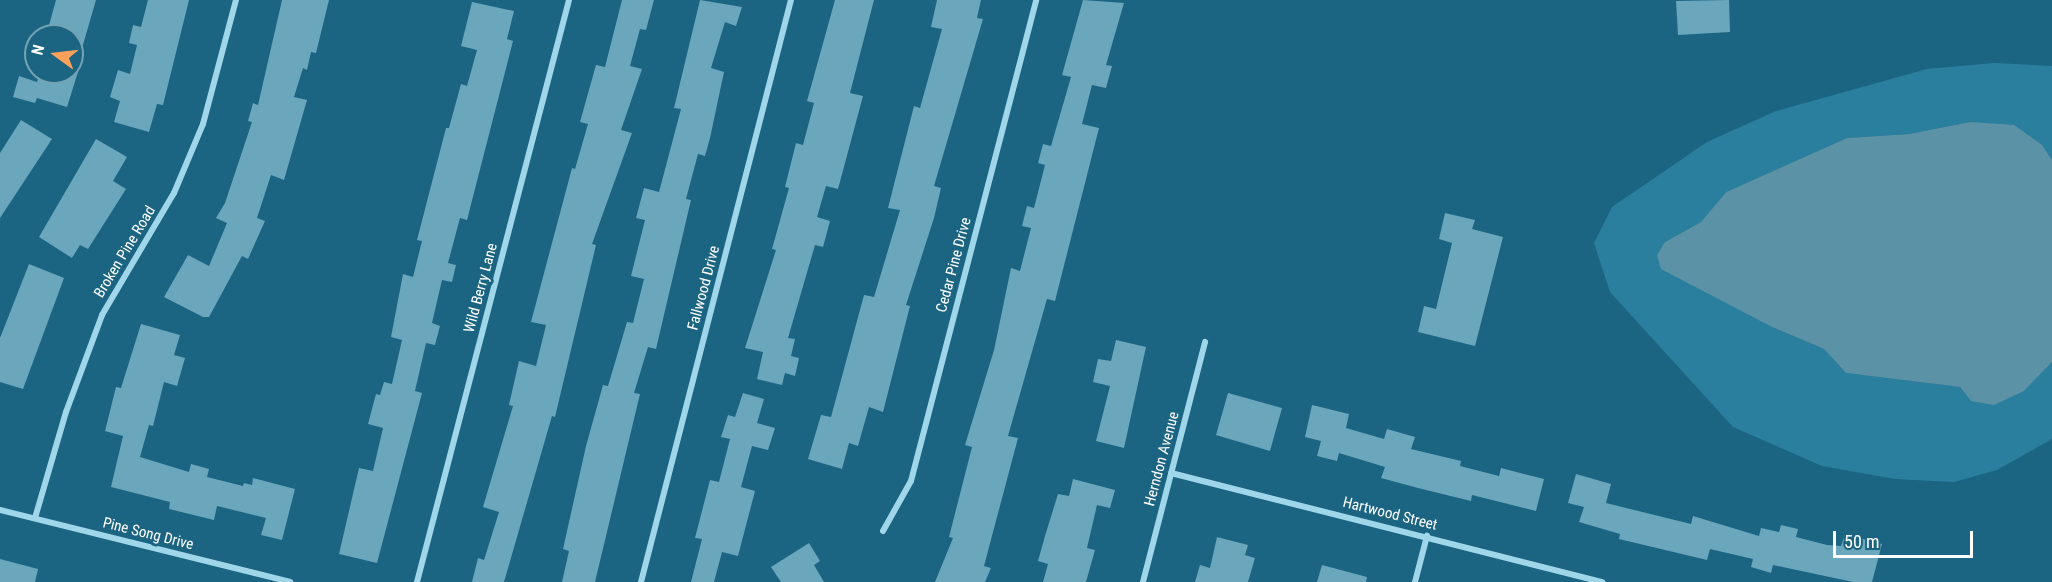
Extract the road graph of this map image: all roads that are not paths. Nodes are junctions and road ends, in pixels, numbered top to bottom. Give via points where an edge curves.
1 (236, 0) edge
2 (569, 0) edge
3 (791, 0) edge
4 (1036, 0) edge
5 (1205, 342) dead end
6 (1171, 473) junction
7 (0, 510) edge
8 (35, 518) junction
9 (883, 531) dead end
10 (1427, 536) junction
11 (290, 582) edge
12 (417, 582) edge
13 (640, 582) edge
14 (1143, 582) edge
15 (1415, 582) edge
16 (1602, 582) edge

1 - 8 street, Broken Pine Road via 203,124 174,193 102,315 66,412
2 - 12 street, Wild Berry Lane
3 - 13 street, Fallwood Drive
4 - 9 street, Cedar Pine Drive via 911,481
5 - 6 street, Herndon Avenue
6 - 10 street, Hartwood Street
6 - 14 street, Herndon Avenue
7 - 8 street, Pine Song Drive
8 - 11 street, Pine Song Drive
10 - 15 street
10 - 16 street, Hartwood Street

